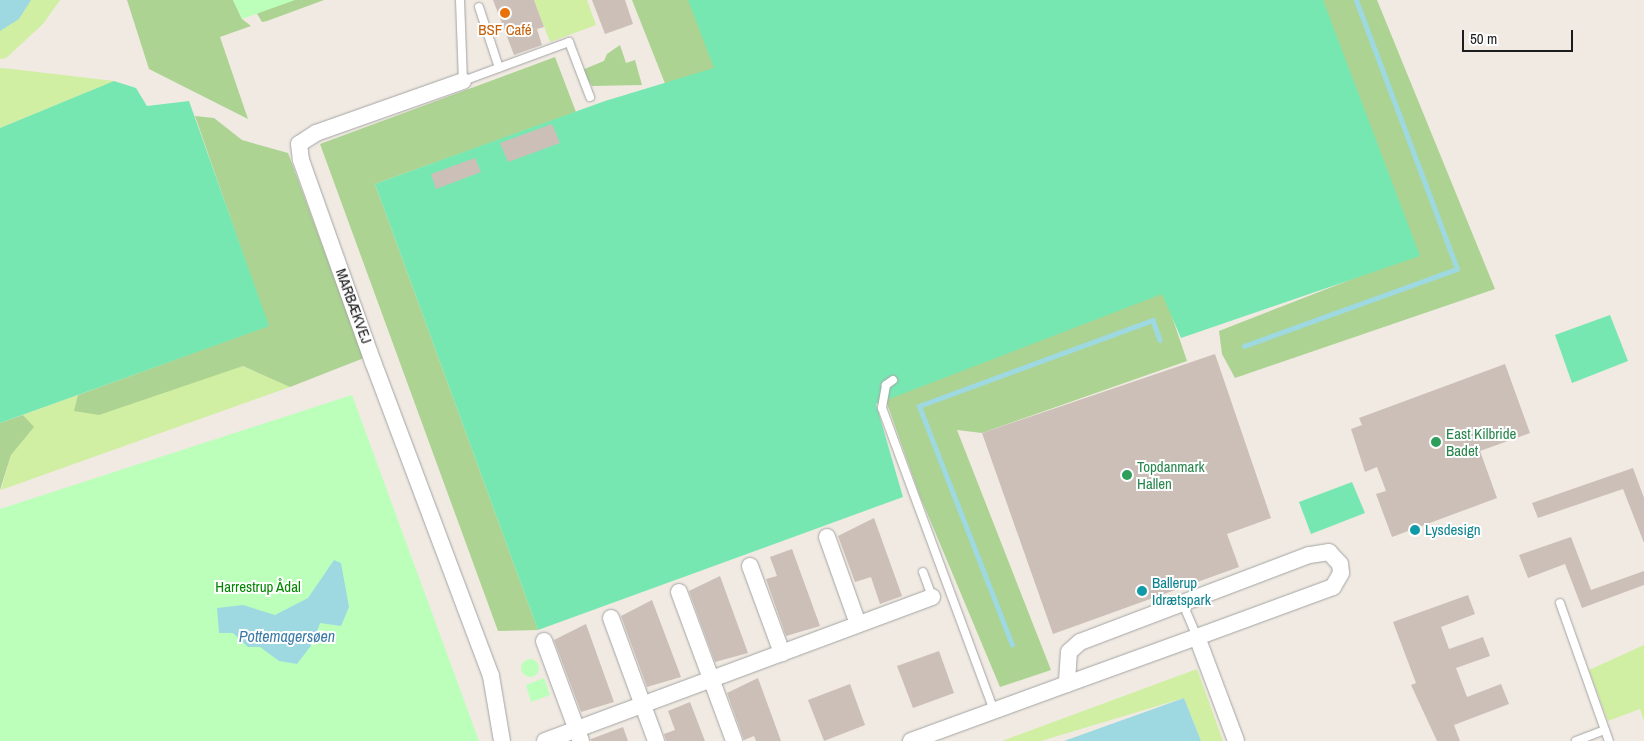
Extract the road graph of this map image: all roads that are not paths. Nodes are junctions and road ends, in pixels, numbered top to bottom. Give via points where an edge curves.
1 (460, 0) edge
2 (479, 7) dead end
3 (499, 68) junction
4 (463, 81) junction
5 (590, 97) dead end
6 (893, 380) dead end
7 (827, 537) dead end
8 (750, 566) dead end
9 (923, 572) dead end
10 (679, 592) dead end
11 (932, 597) joint
12 (1560, 603) dead end
13 (1184, 604) junction
14 (611, 618) dead end
15 (858, 624) junction
16 (1197, 637) junction
17 (544, 641) dead end
18 (782, 653) junction
19 (711, 679) junction
20 (1067, 684) junction
21 (643, 705) junction
22 (994, 711) junction
23 (1605, 730) junction
24 (578, 735) edge
25 (502, 741) edge
26 (545, 741) edge
27 (656, 741) edge
28 (734, 741) edge
29 (911, 741) edge
30 (1236, 741) edge
31 (1576, 741) edge
32 (1609, 741) edge

1 - 4 lane
2 - 3 lane
3 - 4 lane, MARBÆKVEJ
3 - 5 lane, MARBÆKVEJ via 569,42
4 - 25 street, MARBÆKVEJ via 316,133 299,144 301,160 373,362 491,676
6 - 22 lane via 886,385 882,408
7 - 15 street
8 - 18 street
9 - 11 lane
10 - 19 street
11 - 15 street
12 - 23 lane
13 - 16 lane
13 - 16 street via 1309,555 1329,552 1340,564 1341,574 1333,587
13 - 20 street via 1080,642 1069,652
14 - 21 street
15 - 18 street
16 - 20 street
16 - 30 street
17 - 24 street
18 - 19 street
19 - 21 street
19 - 28 street
20 - 22 street
21 - 24 street
21 - 27 street
22 - 29 street
23 - 31 lane
23 - 32 lane
24 - 26 street

